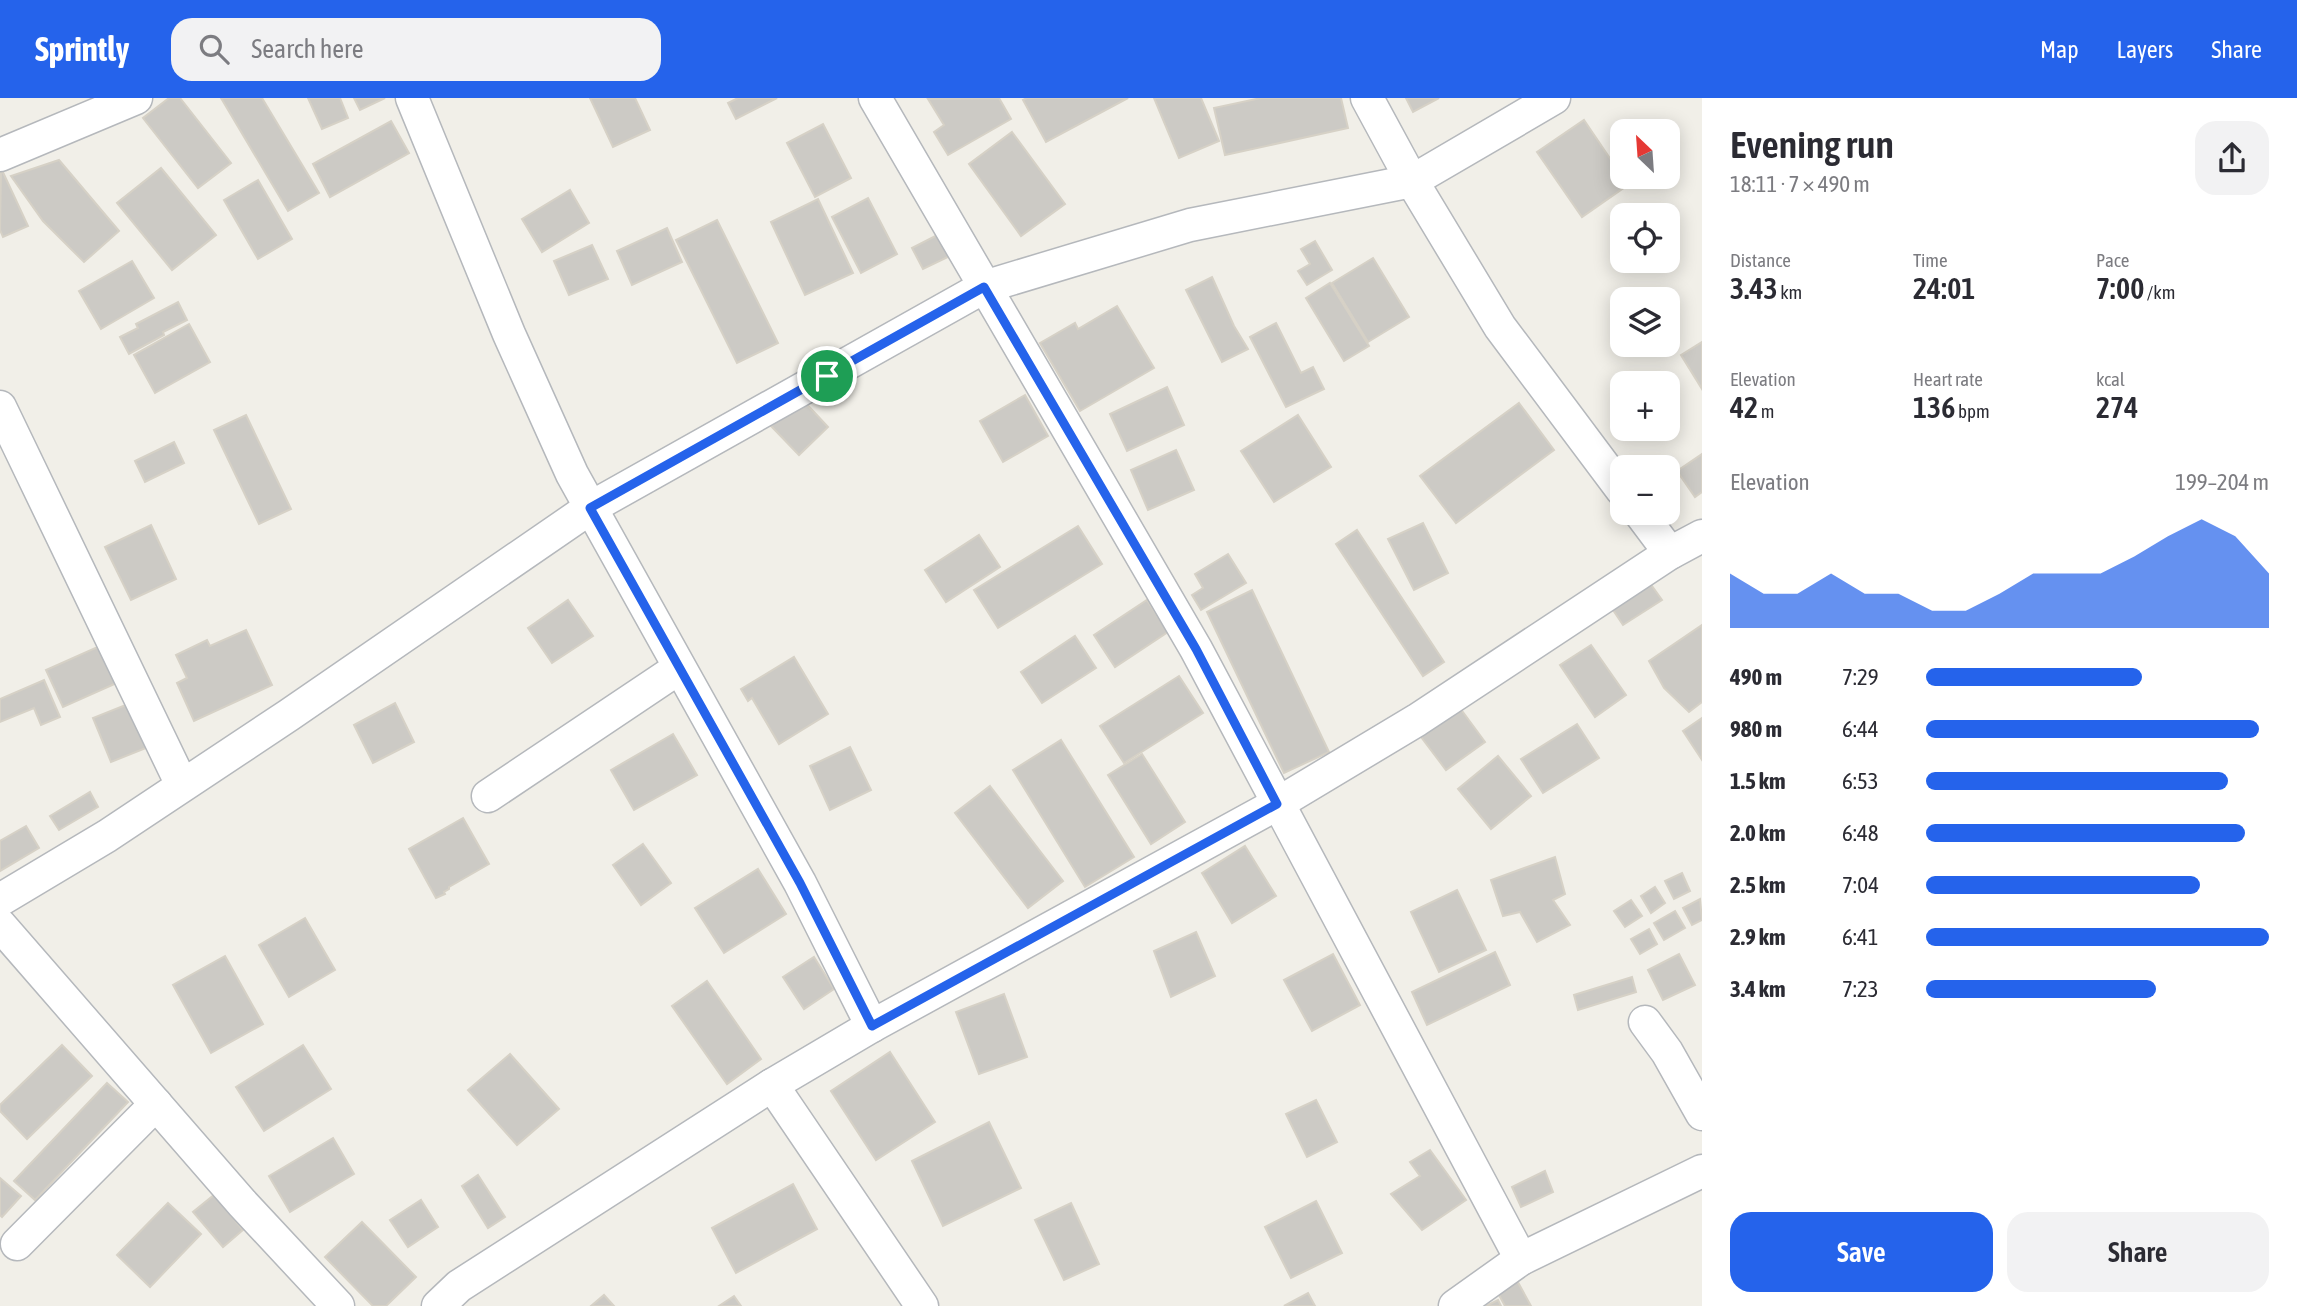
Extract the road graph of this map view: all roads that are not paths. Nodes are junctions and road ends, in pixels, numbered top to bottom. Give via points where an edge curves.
1 (136, 98) edge
2 (412, 98) edge
3 (875, 98) edge
4 (1367, 98) edge
5 (1555, 98) edge
6 (0, 155) edge
7 (1412, 181) junction
8 (984, 287) junction
9 (0, 407) edge
10 (1610, 473) edge
11 (590, 508) junction
12 (1649, 525) edge
13 (1702, 536) edge
14 (1670, 553) junction
15 (679, 668) junction
16 (182, 785) junction
17 (488, 796) dead end
18 (1277, 804) junction
19 (0, 900) edge
20 (0, 925) edge
21 (1645, 1022) dead end
22 (872, 1026) junction
23 (772, 1085) junction
24 (156, 1104) junction
25 (1702, 1114) edge
26 (1702, 1171) edge
27 (17, 1244) dead end
28 (1521, 1259) junction
29 (338, 1306) edge
30 (438, 1306) edge
31 (922, 1306) edge
32 (1455, 1306) edge

1 - 6 street
2 - 11 street via 509,334
3 - 8 street
4 - 7 street
5 - 7 street
7 - 8 street via 1190,225
7 - 10 street via 1500,327
8 - 11 street
8 - 18 street via 1196,649
9 - 16 street
11 - 15 street
11 - 16 street
12 - 14 street
13 - 14 street
14 - 18 street via 1417,720
15 - 17 street
15 - 22 street via 800,883
16 - 19 street
18 - 22 street
18 - 28 street
20 - 24 street
21 - 25 street
22 - 23 street
23 - 30 street via 459,1286
23 - 31 street
24 - 27 street
24 - 29 street
26 - 28 street
28 - 32 street

